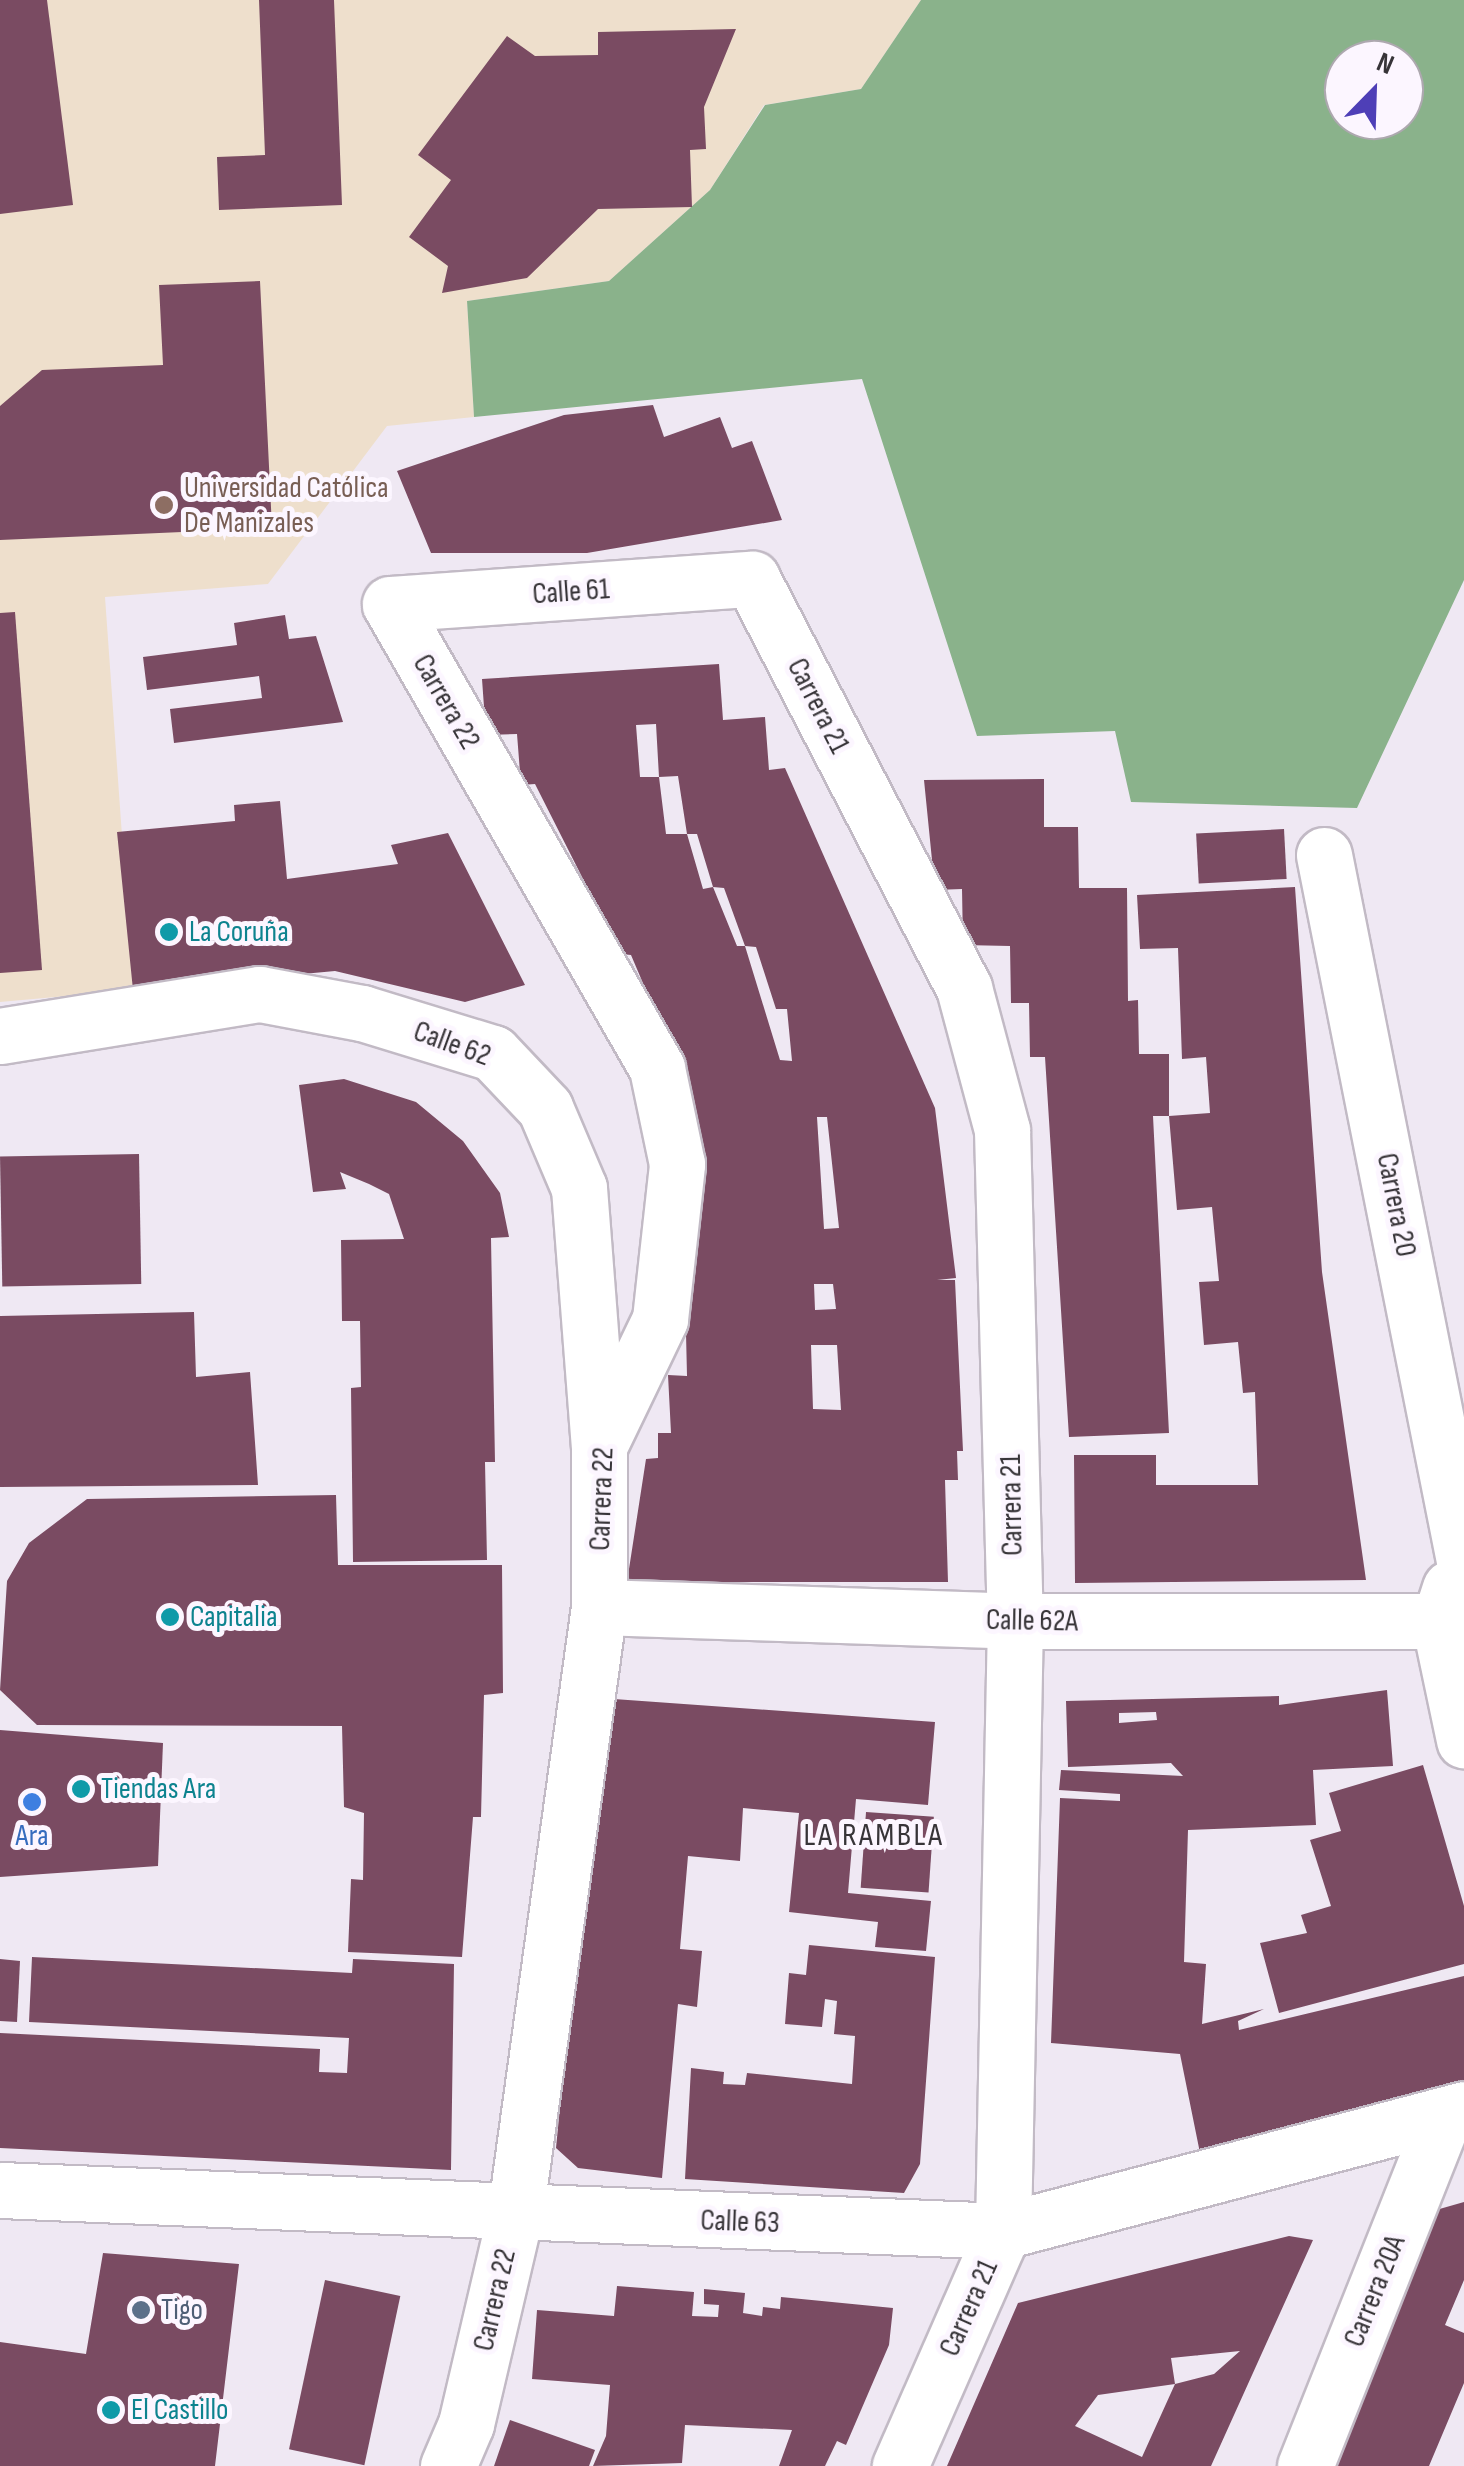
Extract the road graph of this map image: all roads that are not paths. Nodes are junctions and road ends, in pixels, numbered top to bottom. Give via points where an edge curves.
1 (752, 579) joint
2 (390, 604) joint
3 (1324, 855) dead end
4 (0, 1036) edge
5 (599, 1446) junction
6 (1462, 1559) edge
7 (600, 1606) junction
8 (1452, 1621) edge
9 (1015, 1622) junction
10 (1464, 1740) edge
11 (1454, 2112) edge
12 (0, 2190) edge
13 (515, 2215) junction
14 (1002, 2231) junction
15 (448, 2466) edge
16 (900, 2466) edge
17 (1305, 2466) edge

1 - 2 street, Calle 61
1 - 9 street, Carrera 21 via 964,988 1002,1130
2 - 5 street, Carrera 22 via 657,1068 676,1164 660,1319
3 - 6 street, Carrera 20
4 - 5 street, Calle 62 via 260,994 362,1014 493,1052 545,1108 579,1188
5 - 7 street, Carrera 22
6 - 8 street, Carrera 20
7 - 9 street, Calle 62A
7 - 13 street, Carrera 22
8 - 9 street, Calle 62A
8 - 10 street, Carrera 20
9 - 14 street, Carrera 21
11 - 14 street, Calle 63
11 - 17 street, Carrera 20A
12 - 13 street, Calle 63
13 - 14 street, Calle 63
13 - 15 street, Carrera 22 via 466,2424
14 - 16 street, Carrera 21

